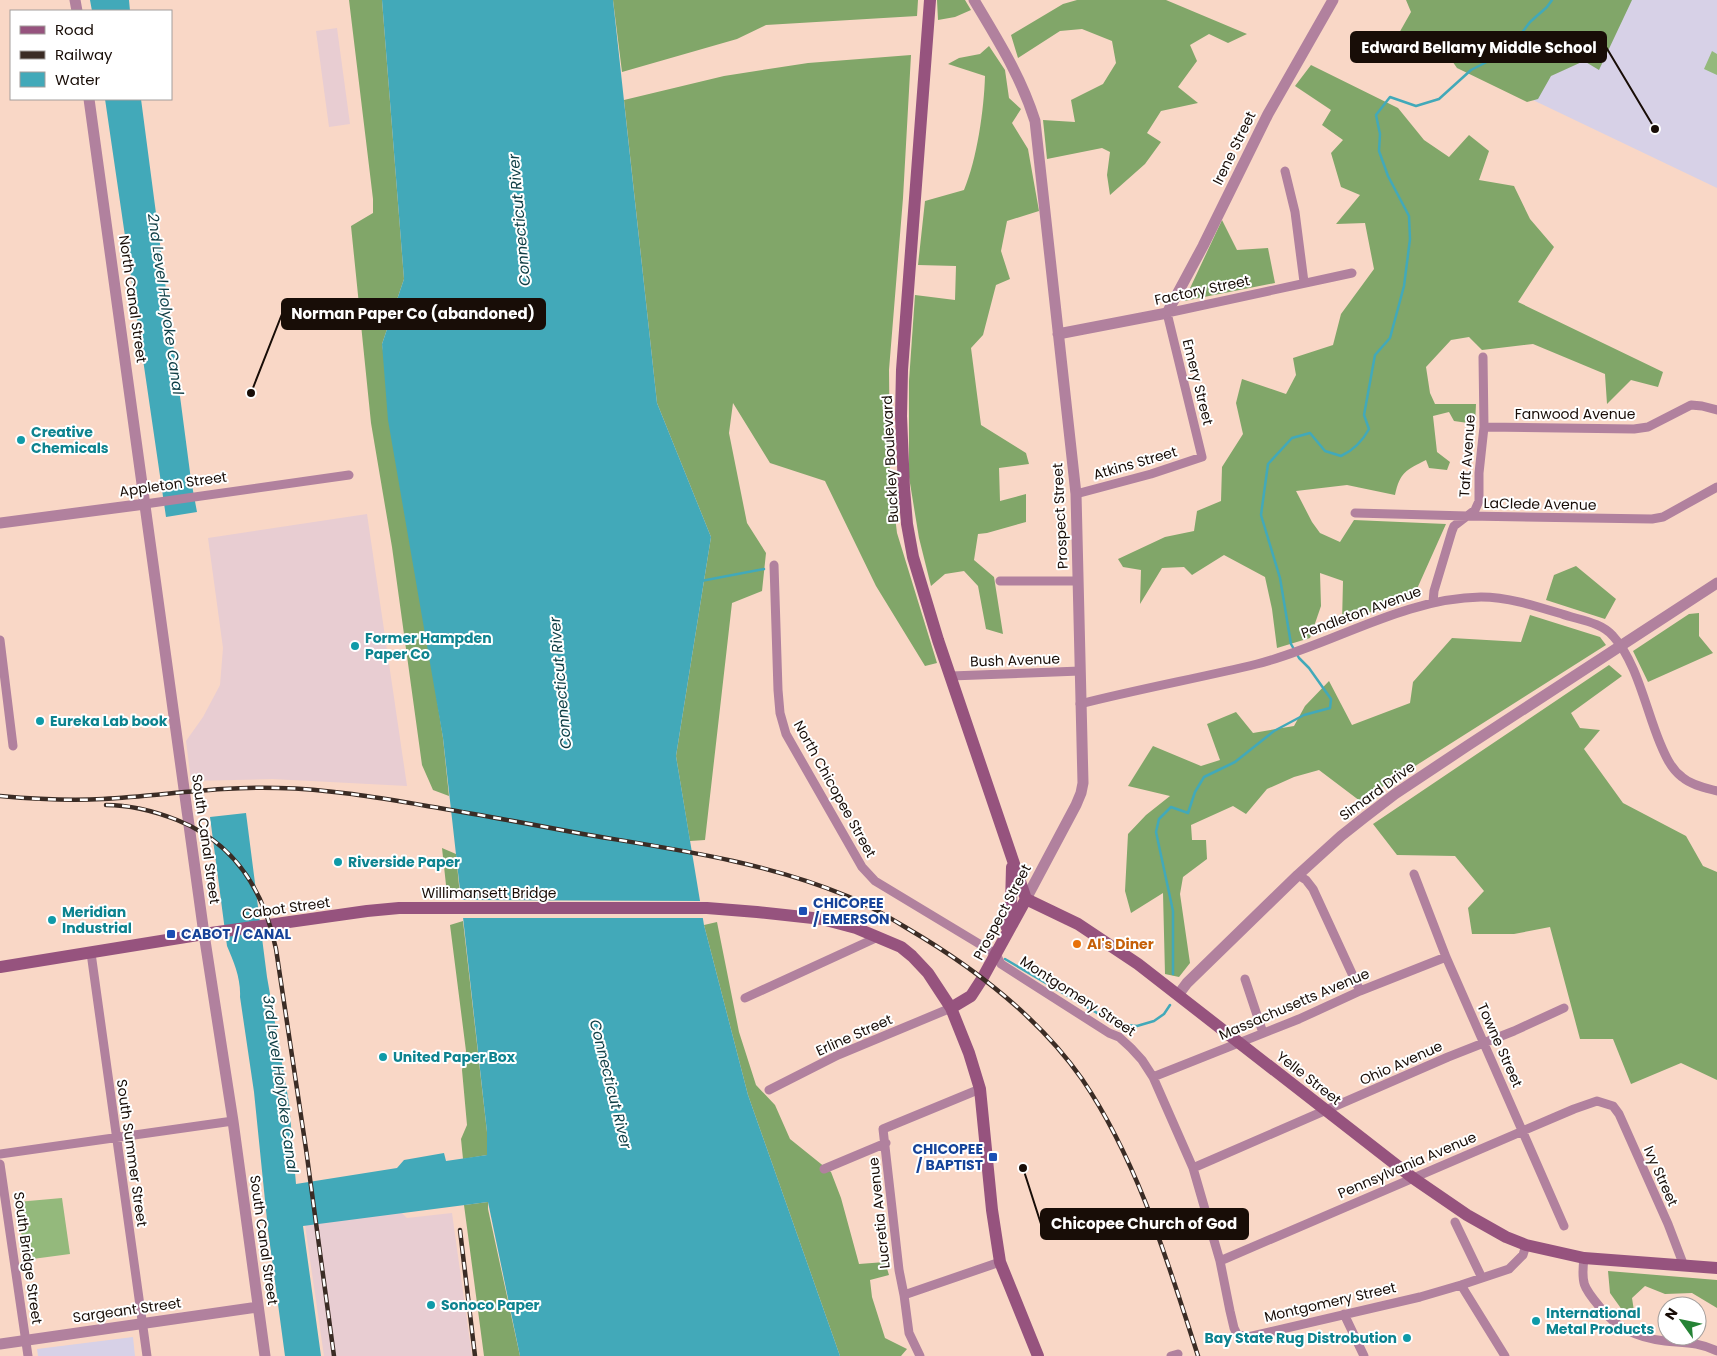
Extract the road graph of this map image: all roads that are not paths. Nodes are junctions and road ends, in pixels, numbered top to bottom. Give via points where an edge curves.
1 (930, 0) edge
2 (974, 0) edge
3 (1333, 0) edge
4 (89, 100) edge
5 (1285, 171) dead end
6 (1352, 273) dead end
7 (1304, 282) junction
8 (1167, 313) junction
9 (1058, 334) junction
10 (1482, 357) dead end
11 (1717, 410) edge
12 (1484, 428) junction
13 (1202, 457) joint
14 (349, 475) dead end
15 (1717, 487) edge
16 (1076, 494) junction
17 (150, 503) junction
18 (1355, 512) dead end
19 (1468, 516) junction
20 (0, 523) edge
21 (774, 564) dead end
22 (1000, 581) dead end
23 (1078, 581) junction
24 (1717, 583) edge
25 (1433, 602) junction
26 (0, 640) edge
27 (1622, 646) junction
28 (1080, 671) junction
29 (951, 676) junction
30 (1080, 704) junction
31 (13, 746) dead end
32 (1717, 791) edge
33 (1011, 852) junction
34 (1414, 874) dead end
35 (1298, 875) junction
36 (1026, 898) junction
37 (399, 908) joint
38 (209, 934) junction
39 (878, 937) junction
40 (999, 949) junction
41 (91, 953) junction
42 (1446, 957) junction
43 (0, 967) edge
44 (1245, 979) dead end
45 (1360, 991) junction
46 (1178, 994) junction
47 (745, 998) dead end
48 (951, 1008) junction
49 (1564, 1008) dead end
50 (1263, 1033) junction
51 (1238, 1042) junction
52 (1484, 1044) junction
53 (1153, 1077) junction
54 (980, 1089) junction
55 (769, 1090) dead end
56 (1606, 1102) joint
57 (1326, 1110) junction
58 (233, 1121) junction
59 (1523, 1131) junction
60 (116, 1137) junction
61 (886, 1143) junction
62 (0, 1154) edge
63 (0, 1164) edge
64 (824, 1168) dead end
65 (1193, 1168) junction
66 (1413, 1178) junction
67 (1455, 1222) dead end
68 (1564, 1226) dead end
69 (1526, 1245) junction
70 (1584, 1258) junction
71 (1220, 1261) junction
72 (1000, 1262) junction
73 (1684, 1266) junction
74 (1717, 1268) edge
75 (1482, 1278) junction
76 (1461, 1285) junction
77 (904, 1295) junction
78 (258, 1306) junction
79 (1344, 1314) junction
80 (142, 1324) junction
81 (26, 1340) junction
82 (0, 1344) edge
83 (1717, 1351) edge
84 (28, 1356) edge
85 (146, 1356) edge
86 (265, 1356) edge
87 (920, 1356) edge
88 (1038, 1356) edge
89 (1364, 1356) edge
90 (1505, 1356) edge

1 - 29 main road, Buckley Boulevard via 901,416 907,524 922,590
2 - 9 street, Prospect Street via 1012,64 1035,120
3 - 8 street, Irene Street via 1268,114
4 - 17 street, North Canal Street
5 - 7 street via 1295,212
6 - 7 street, Factory Street
7 - 8 street, Factory Street
8 - 9 street, Factory Street
8 - 13 street, Emery Street
9 - 16 street, Prospect Street
10 - 12 street, Taft Avenue
11 - 12 street, Fanwood Avenue via 1691,405 1648,427 1634,429
12 - 19 street, Taft Avenue via 1478,501
13 - 16 street, Atkins Street
14 - 17 street, Appleton Street
15 - 19 street, LaClede Avenue via 1663,517 1652,519
16 - 23 street, Prospect Street
17 - 20 street, Appleton Street
17 - 38 street, South Canal Street
18 - 19 street, LaClede Avenue
19 - 25 street, Taft Avenue via 1454,526
21 - 40 street, North Chicopee Street via 777,681 786,734 862,868 875,881
22 - 23 street
23 - 28 street, Prospect Street
24 - 27 street
25 - 27 street, Pendleton Avenue via 1481,597 1511,600 1605,628
25 - 30 street, Pendleton Avenue via 1258,664
26 - 31 street
27 - 32 street, Pendleton Avenue via 1666,757 1682,777
27 - 35 street, Simard Drive via 1395,794
28 - 29 street, Bush Avenue
28 - 30 street, Prospect Street
29 - 33 main road, Buckley Boulevard
30 - 36 street, Prospect Street via 1081,793
33 - 36 main road, Buckley Boulevard
33 - 40 main road via 1011,905
34 - 42 street, Towne Street
35 - 45 street via 1312,889
35 - 46 street, Simard Drive
36 - 40 main road, Prospect Street
36 - 46 main road, Yelle Street via 1085,928
37 - 38 main road, Cabot Street
37 - 39 main road, Willimansett Bridge via 707,908 822,919
38 - 41 main road, Cabot Street
38 - 58 street, South Canal Street
39 - 47 street
39 - 48 main road, Willimansett Bridge via 912,956 928,973
40 - 48 main road, Prospect Street via 972,996
40 - 53 street, Montgomery Street via 1001,964 1119,1037 1142,1060
41 - 43 main road, Cabot Street
41 - 60 street, South Summer Street
42 - 45 street, Massachusetts Avenue
42 - 52 street, Towne Street
44 - 50 street
45 - 50 street, Massachusetts Avenue
46 - 51 main road, Yelle Street
48 - 54 main road, Willimansett Bridge
48 - 55 street, Erline Street via 838,1055
49 - 52 street, Ohio Avenue
50 - 51 street, Massachusetts Avenue
51 - 53 street, Massachusetts Avenue
51 - 57 main road, Yelle Street
52 - 57 street, Ohio Avenue
52 - 59 street, Towne Street
53 - 65 street, Montgomery Street
54 - 61 street, Lucretia Avenue via 883,1129
54 - 72 main road, Willimansett Bridge
56 - 59 street, Pennsylvania Avenue via 1597,1101 1574,1109
56 - 73 street, Ivy Street via 1618,1114
57 - 65 street, Ohio Avenue
57 - 66 main road, Yelle Street
58 - 60 street
58 - 78 street, South Canal Street
59 - 66 street, Pennsylvania Avenue
59 - 68 street, Towne Street
60 - 62 street
60 - 80 street, South Summer Street
61 - 64 street
61 - 77 street, Lucretia Avenue
63 - 81 street, South Bridge Street
65 - 71 street, Montgomery Street
66 - 69 main road, Yelle Street via 1467,1215
66 - 71 street, Pennsylvania Avenue
67 - 75 street
69 - 70 main road, Yelle Street
69 - 75 street, Montgomery Street via 1522,1255 1509,1268
70 - 73 main road
70 - 83 street via 1583,1284 1614,1323 1637,1335 1693,1342
71 - 79 street, Montgomery Street via 1234,1328 1241,1336
72 - 77 street
72 - 88 main road, Willimansett Bridge
73 - 74 main road
75 - 76 street, Montgomery Street
76 - 79 street, Montgomery Street
76 - 90 street
77 - 87 street, Lucretia Avenue via 908,1332
78 - 80 street, Sargeant Street
78 - 86 street, South Canal Street
79 - 89 street
80 - 81 street, Sargeant Street
80 - 85 street, South Summer Street
81 - 82 street, Sargeant Street
81 - 84 street, South Bridge Street

